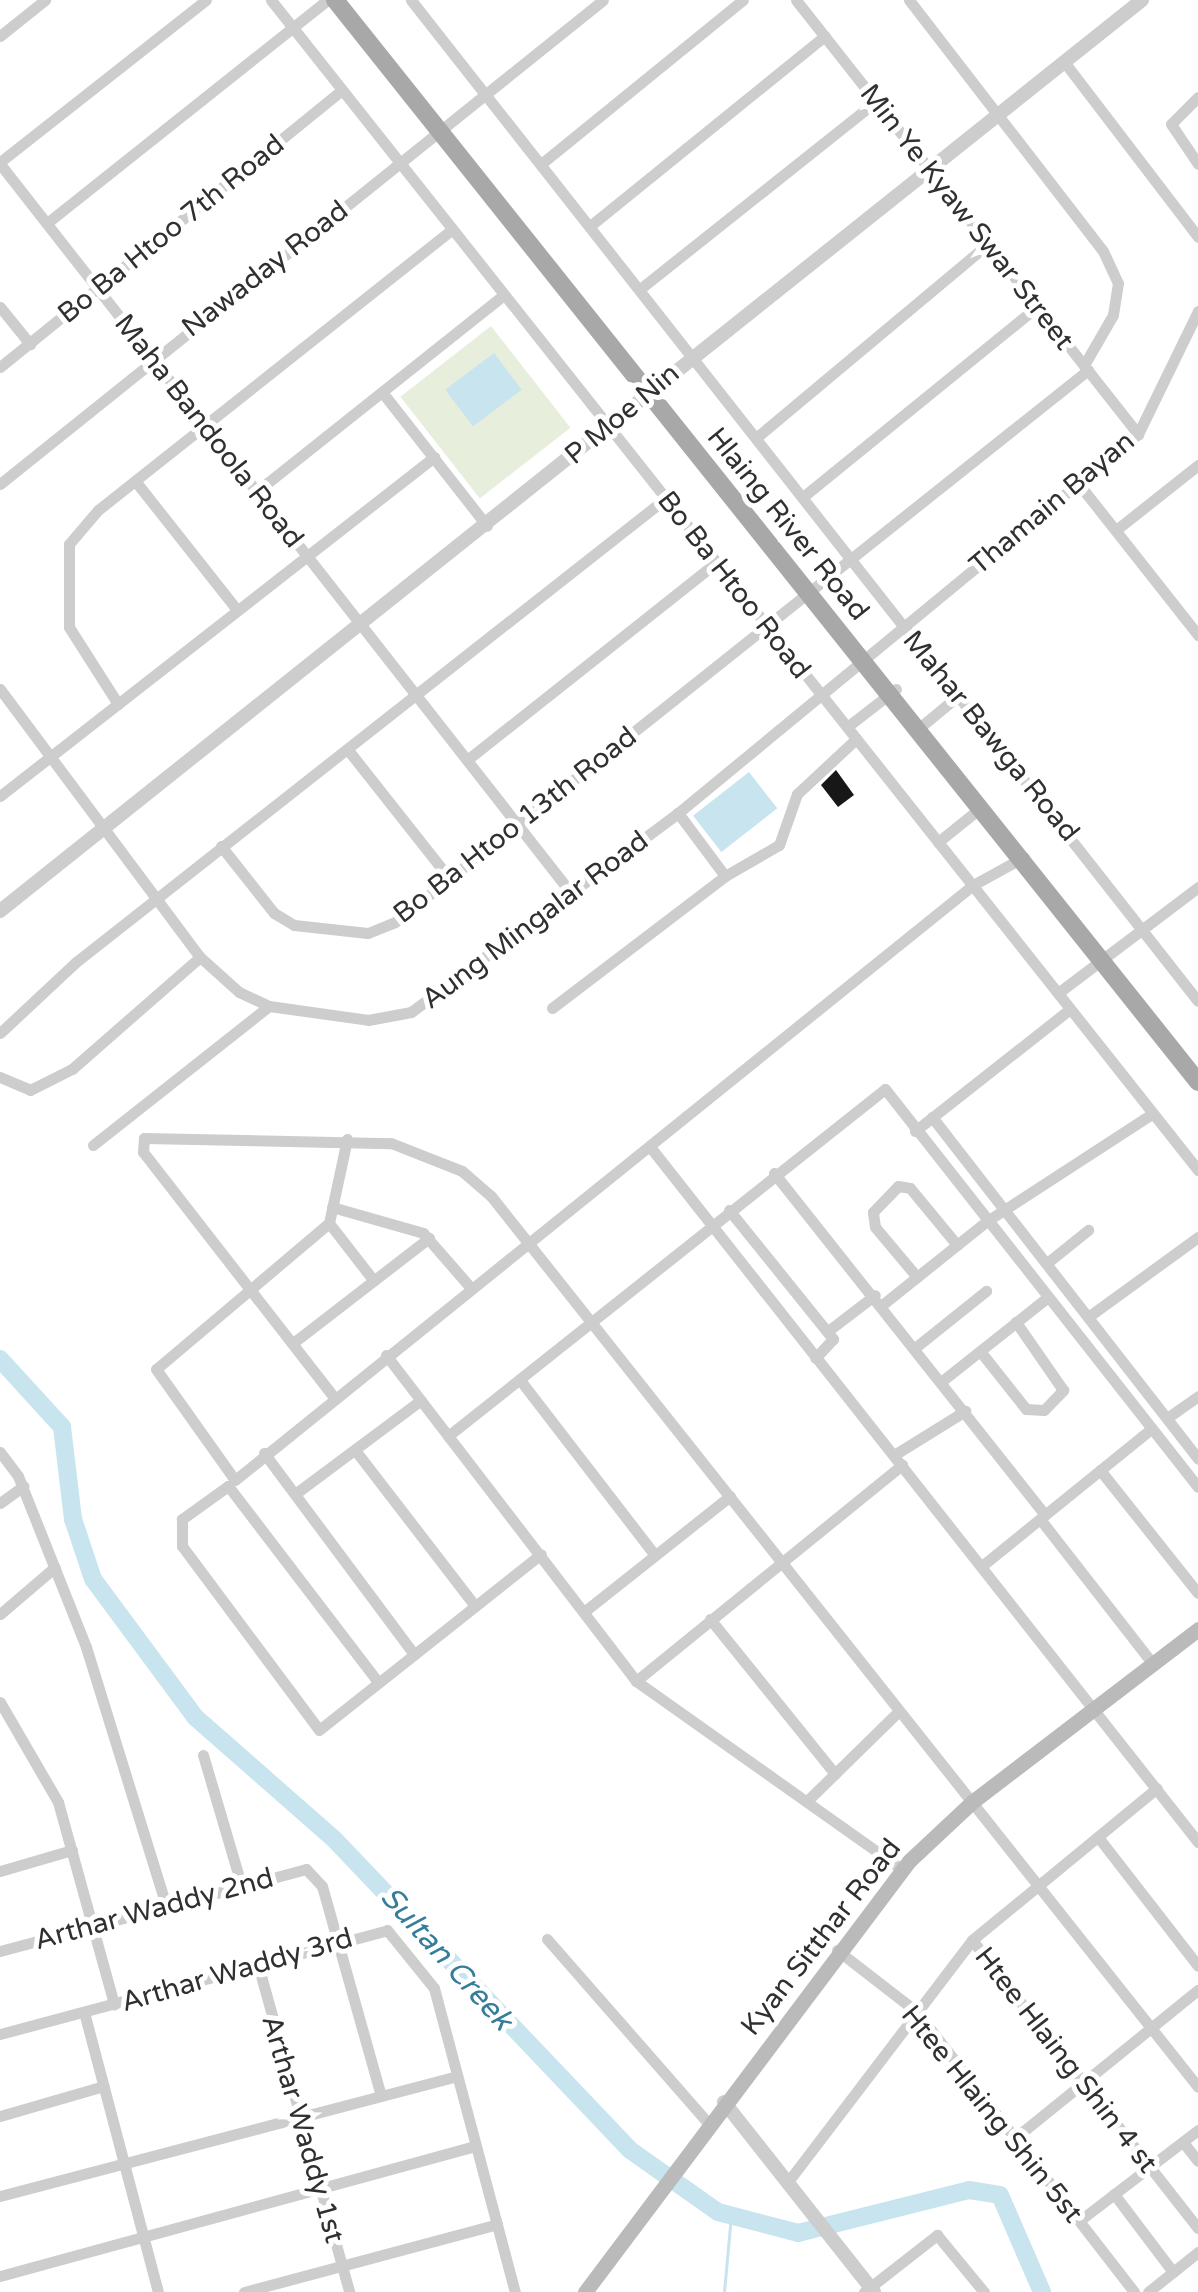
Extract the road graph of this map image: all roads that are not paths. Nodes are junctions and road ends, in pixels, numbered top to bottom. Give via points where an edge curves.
1 (45, 0) edge
2 (206, 0) edge
3 (271, 0) edge
4 (327, 0) edge
5 (335, 0) edge
6 (350, 0) edge
7 (410, 0) edge
8 (743, 0) edge
9 (796, 0) edge
10 (909, 0) edge
11 (1142, 0) edge
12 (596, 2) edge
13 (293, 29) junction
14 (0, 36) edge
15 (825, 36) junction
16 (1065, 63) junction
17 (342, 90) junction
18 (484, 95) junction
19 (1198, 98) edge
20 (876, 101) junction
21 (1002, 115) junction
22 (444, 128) junction
23 (0, 163) edge
24 (400, 163) junction
25 (540, 164) junction
26 (1198, 164) edge
27 (932, 172) junction
28 (47, 223) junction
29 (590, 226) junction
30 (452, 229) junction
31 (1198, 237) edge
32 (988, 244) junction
33 (98, 288) junction
34 (640, 288) junction
35 (504, 295) junction
36 (1038, 306) junction
37 (0, 307) edge
38 (1198, 311) edge
39 (30, 344) junction
40 (692, 355) junction
41 (151, 359) junction
42 (0, 368) edge
43 (1086, 368) junction
44 (651, 389) junction
45 (382, 392) junction
46 (204, 426) junction
47 (609, 427) junction
48 (1138, 434) junction
49 (756, 437) junction
50 (434, 457) junction
51 (1198, 465) edge
52 (136, 482) junction
53 (1078, 483) junction
54 (0, 484) edge
55 (256, 492) junction
56 (804, 496) junction
57 (666, 498) junction
58 (487, 526) junction
59 (1116, 530) junction
60 (307, 556) junction
61 (848, 558) junction
62 (716, 562) junction
63 (808, 591) junction
64 (237, 610) junction
65 (360, 625) junction
66 (766, 626) junction
67 (902, 626) junction
68 (1198, 635) edge
69 (865, 657) junction
70 (892, 692) junction
71 (821, 694) junction
72 (959, 695) junction
73 (418, 697) junction
74 (2, 698) edge
75 (118, 704) junction
76 (924, 724) junction
77 (847, 728) junction
78 (856, 739) junction
79 (348, 750) junction
80 (48, 758) junction
81 (467, 760) junction
82 (0, 796) edge
83 (979, 809) junction
84 (678, 813) junction
85 (518, 826) junction
86 (103, 829) junction
87 (938, 842) junction
88 (222, 846) junction
89 (1023, 857) junction
90 (725, 876) junction
91 (450, 879) junction
92 (973, 885) junction
93 (1198, 887) edge
94 (571, 893) junction
95 (157, 898) junction
96 (0, 911) edge
97 (1140, 929) junction
98 (200, 957) junction
99 (1103, 957) junction
100 (1058, 993) junction
101 (1198, 1002) edge
102 (270, 1006) junction
103 (552, 1008) dead end
104 (1070, 1009) junction
105 (0, 1033) edge
106 (1198, 1070) edge
107 (0, 1078) edge
108 (1198, 1082) edge
109 (1152, 1112) junction
110 (932, 1118) junction
111 (916, 1130) junction
112 (347, 1138) junction
113 (93, 1145) dead end
114 (650, 1148) junction
115 (1198, 1170) edge
116 (774, 1173) junction
117 (332, 1208) junction
118 (1006, 1209) junction
119 (729, 1210) junction
120 (987, 1221) junction
121 (329, 1223) junction
122 (712, 1223) junction
123 (1088, 1230) dead end
124 (1198, 1237) edge
125 (429, 1238) junction
126 (530, 1242) junction
127 (957, 1245) junction
128 (1047, 1263) junction
129 (918, 1277) junction
130 (374, 1281) junction
131 (471, 1288) junction
132 (986, 1291) dead end
133 (253, 1293) junction
134 (1048, 1297) junction
135 (879, 1300) junction
136 (1088, 1317) junction
137 (594, 1322) junction
138 (1016, 1322) junction
139 (828, 1331) junction
140 (294, 1344) junction
141 (916, 1348) junction
142 (980, 1351) junction
143 (386, 1354) junction
144 (816, 1358) junction
145 (520, 1380) junction
146 (942, 1381) junction
147 (333, 1396) junction
148 (1198, 1396) edge
149 (421, 1400) junction
150 (966, 1411) junction
151 (1167, 1418) junction
152 (1150, 1430) junction
153 (448, 1436) junction
154 (355, 1450) junction
155 (0, 1452) edge
156 (264, 1453) junction
157 (1198, 1458) edge
158 (898, 1460) junction
159 (1100, 1470) junction
160 (232, 1483) junction
161 (23, 1486) junction
162 (1198, 1487) edge
163 (295, 1494) junction
164 (730, 1496) junction
165 (0, 1503) edge
166 (1043, 1517) junction
167 (541, 1554) junction
168 (655, 1555) junction
169 (782, 1560) junction
170 (983, 1566) junction
171 (55, 1567) junction
172 (1198, 1593) edge
173 (475, 1606) junction
174 (585, 1611) junction
175 (0, 1614) edge
176 (710, 1619) junction
177 (1198, 1629) edge
178 (414, 1654) junction
179 (1153, 1664) junction
180 (636, 1681) junction
181 (378, 1682) junction
182 (0, 1702) edge
183 (1096, 1709) junction
184 (898, 1712) junction
185 (204, 1755) dead end
186 (834, 1774) junction
187 (1157, 1788) junction
188 (807, 1801) junction
189 (972, 1802) junction
190 (1098, 1837) junction
191 (1198, 1842) edge
192 (72, 1850) junction
193 (902, 1869) junction
194 (0, 1871) edge
195 (242, 1884) junction
196 (1040, 1884) junction
197 (166, 1906) junction
198 (92, 1924) junction
199 (547, 1939) dead end
200 (972, 1940) junction
201 (338, 1942) junction
202 (836, 1949) junction
203 (0, 1951) edge
204 (258, 1965) junction
205 (1198, 1966) edge
206 (1198, 1990) edge
207 (114, 2004) junction
208 (84, 2012) junction
209 (916, 2012) junction
210 (1152, 2028) junction
211 (0, 2034) edge
212 (457, 2076) junction
213 (1084, 2082) junction
214 (104, 2086) junction
215 (1198, 2087) edge
216 (382, 2096) junction
217 (724, 2102) junction
218 (0, 2116) edge
219 (300, 2118) junction
220 (709, 2124) junction
221 (1198, 2130) edge
222 (1014, 2138) junction
223 (1183, 2142) junction
224 (476, 2146) junction
225 (1198, 2162) edge
226 (124, 2163) junction
227 (1150, 2166) junction
228 (787, 2183) junction
229 (320, 2189) junction
230 (1114, 2194) junction
231 (0, 2196) edge
232 (1078, 2221) junction
233 (496, 2224) junction
234 (1198, 2228) edge
235 (144, 2237) junction
236 (1198, 2252) edge
237 (342, 2266) junction
238 (1174, 2272) junction
239 (0, 2276) edge
240 (869, 2290) edge
241 (158, 2292) edge
242 (244, 2292) edge
243 (349, 2292) edge
244 (515, 2292) edge
245 (586, 2292) edge
246 (984, 2292) edge
247 (1134, 2292) edge
248 (1148, 2292) edge

1 - 14 street
2 - 23 street
3 - 13 street, Bo Ba Htoo Road
4 - 13 street
5 - 22 main road, Hlaing River Road
6 - 22 main road, Hlaing River Road
7 - 18 street, Mahar Bawga Road
8 - 25 street
9 - 15 street, Min Ye Kyaw Swar Street
10 - 21 street
11 - 16 street, P Moe Nin
12 - 18 street, Nawaday Road
13 - 17 street, Bo Ba Htoo Road
13 - 28 street
15 - 20 street, Min Ye Kyaw Swar Street
15 - 29 street
16 - 21 street, P Moe Nin
16 - 31 street
17 - 24 street, Bo Ba Htoo Road
17 - 33 street, Bo Ba Htoo 7th Road
18 - 22 street, Nawaday Road
18 - 25 street, Mahar Bawga Road
19 - 26 street via 1170,124
20 - 27 street, Min Ye Kyaw Swar Street
20 - 34 street
21 - 27 street, P Moe Nin
21 - 43 street via 1103,250 1118,283 1113,315
22 - 24 street, Nawaday Road
22 - 44 main road, Hlaing River Road
23 - 28 street, Maha Bandoola Road
24 - 30 street, Bo Ba Htoo Road
24 - 41 street, Nawaday Road
25 - 29 street, Mahar Bawga Road
27 - 32 street, Min Ye Kyaw Swar Street
27 - 40 street, P Moe Nin
28 - 33 street, Maha Bandoola Road
29 - 34 street, Mahar Bawga Road
30 - 35 street, Bo Ba Htoo Road
30 - 46 street
32 - 36 street, Min Ye Kyaw Swar Street
32 - 49 street
33 - 39 street, Bo Ba Htoo 7th Road
33 - 41 street, Maha Bandoola Road
34 - 40 street, Mahar Bawga Road
35 - 45 street
35 - 47 street, Bo Ba Htoo Road
36 - 43 street, Min Ye Kyaw Swar Street
36 - 56 street
37 - 39 street
38 - 48 street, Thamain Bayan
39 - 42 street, Bo Ba Htoo 7th Road
40 - 44 street, P Moe Nin
40 - 49 street, Mahar Bawga Road
41 - 46 street, Maha Bandoola Road
41 - 54 street, Nawaday Road
43 - 48 street, Min Ye Kyaw Swar Street
43 - 61 street, Bo Ba Htoo 13th Road
44 - 47 street, P Moe Nin
44 - 63 main road, Hlaing River Road
45 - 50 street
45 - 55 street
46 - 52 street
46 - 55 street, Maha Bandoola Road
47 - 57 street, Bo Ba Htoo Road
47 - 58 street, P Moe Nin
48 - 53 street, Thamain Bayan
49 - 56 street, Mahar Bawga Road
50 - 58 street
50 - 60 street
51 - 59 street
52 - 64 street
52 - 75 street via 68,544 63,575 77,648
53 - 59 street
53 - 67 street, Thamain Bayan
55 - 60 street, Maha Bandoola Road
56 - 61 street, Mahar Bawga Road
57 - 62 street, Bo Ba Htoo Road
57 - 73 street
58 - 65 street, P Moe Nin
59 - 68 street
60 - 64 street
60 - 65 street, Maha Bandoola Road
61 - 63 street, Bo Ba Htoo 13th Road
61 - 67 street, Mahar Bawga Road
62 - 66 street, Bo Ba Htoo Road
62 - 81 street
63 - 66 street, Bo Ba Htoo 13th Road
63 - 69 main road, Hlaing River Road
64 - 75 street
65 - 73 street, Maha Bandoola Road
65 - 86 street, P Moe Nin
66 - 71 street, Bo Ba Htoo Road
66 - 85 street, Bo Ba Htoo 13th Road
67 - 69 street, Thamain Bayan
67 - 72 street, Mahar Bawga Road
69 - 70 main road, Hlaing River Road
69 - 71 street, Thamain Bayan
70 - 76 main road, Hlaing River Road
70 - 77 street
70 - 83 main road, Hlaing River Road
71 - 77 street, Bo Ba Htoo Road
71 - 84 street, Aung Mingalar Road
72 - 76 street
72 - 97 street, Mahar Bawga Road
73 - 79 street
73 - 81 street, Maha Bandoola Road
74 - 80 street
75 - 80 street
76 - 89 main road, Hlaing River Road
77 - 78 street, Bo Ba Htoo Road
78 - 87 street, Bo Ba Htoo Road
78 - 90 street via 797,794 780,845
79 - 88 street
79 - 91 street
80 - 82 street
80 - 86 street
81 - 85 street, Maha Bandoola Road
83 - 87 street
83 - 89 main road, Hlaing River Road
84 - 90 street
84 - 94 street, Aung Mingalar Road
85 - 91 street, Bo Ba Htoo 13th Road
85 - 94 street, Maha Bandoola Road
86 - 95 street, Aung Mingalar Road
86 - 96 street
87 - 92 street, Bo Ba Htoo Road
88 - 91 street, Bo Ba Htoo 13th Road via 274,912 325,933 368,933 394,922
88 - 95 street
89 - 92 street
89 - 99 main road, Hlaing River Road
90 - 103 street
92 - 100 street, Bo Ba Htoo Road
92 - 114 street
93 - 97 street
94 - 102 street, Aung Mingalar Road via 412,1012 368,1020
95 - 98 street, Aung Mingalar Road
95 - 105 street via 9,1018
97 - 99 street
97 - 101 street, Mahar Bawga Road
98 - 102 street, Aung Mingalar Road via 238,992
98 - 107 street via 72,1068 30,1090
99 - 100 street
99 - 106 main road, Hlaing River Road
99 - 108 main road, Hlaing River Road
100 - 104 street, Bo Ba Htoo Road
102 - 113 street
104 - 109 street, Bo Ba Htoo Road
104 - 110 street
109 - 115 street, Bo Ba Htoo Road
109 - 118 street
110 - 111 street
110 - 118 street
111 - 116 street via 885,1089 878,1090
111 - 120 street
112 - 117 street
112 - 126 street via 391,1143 462,1172
112 - 133 street via 151,1135 140,1143
114 - 122 street
114 - 126 street
116 - 119 street
116 - 135 street
117 - 121 street
117 - 125 street
118 - 120 street
118 - 128 street
119 - 122 street
119 - 139 street
120 - 127 street
120 - 134 street
121 - 130 street
121 - 133 street
122 - 137 street
122 - 144 street
123 - 128 street
124 - 136 street
125 - 130 street
125 - 131 street
126 - 131 street
126 - 137 street
127 - 129 street
127 - 129 street via 910,1188 898,1186 872,1212 875,1227
128 - 136 street
129 - 135 street
130 - 140 street
131 - 143 street
132 - 141 street
133 - 140 street
133 - 160 street via 156,1369
134 - 138 street
134 - 152 street
135 - 139 street
135 - 141 street
136 - 151 street
137 - 145 street
137 - 164 street
138 - 142 street
138 - 142 street via 1063,1390 1044,1410 1026,1410
139 - 144 street via 834,1343
140 - 147 street
141 - 146 street
142 - 146 street
143 - 147 street
143 - 149 street
144 - 158 street
145 - 153 street
145 - 168 street
146 - 150 street
147 - 156 street
148 - 151 street
149 - 153 street
149 - 154 street
150 - 158 street
150 - 166 street
151 - 157 street
152 - 159 street
152 - 162 street
153 - 167 street
154 - 163 street
154 - 173 street
155 - 161 street
156 - 160 street
156 - 163 street
158 - 169 street
158 - 170 street
159 - 166 street
159 - 172 street
160 - 181 street
160 - 181 street via 182,1519 182,1546 319,1730
161 - 165 street
161 - 171 street
163 - 178 street
164 - 168 street
164 - 169 street
166 - 170 street
166 - 179 street
167 - 173 street
167 - 174 street
168 - 174 street
169 - 176 street
169 - 184 street
170 - 183 street
171 - 175 street
171 - 197 street
173 - 178 street
174 - 180 street
176 - 180 street
176 - 186 street
177 - 179 main road, Kyan Sitthar Road
178 - 181 street
179 - 183 main road, Kyan Sitthar Road
180 - 188 street
182 - 192 street via 58,1802
183 - 187 street
183 - 189 main road, Kyan Sitthar Road
184 - 186 street
184 - 189 street
185 - 195 street
186 - 188 street
187 - 190 street
187 - 191 street
188 - 193 street
189 - 193 main road, Kyan Sitthar Road
189 - 196 street
190 - 196 street
190 - 205 street
192 - 194 street
192 - 198 street
193 - 202 main road, Kyan Sitthar Road
195 - 197 street, Arthar Waddy 2nd
195 - 201 street, Arthar Waddy 2nd via 306,1869 322,1886
196 - 200 street
196 - 210 street
197 - 198 street, Arthar Waddy 2nd
198 - 203 street, Arthar Waddy 2nd
198 - 207 street
199 - 220 street
200 - 209 street
200 - 213 street, Htee Hlaing Shin 4 st
201 - 204 street, Arthar Waddy 3rd
201 - 212 street, Arthar Waddy 3rd via 375,1930 396,1938 434,1988
201 - 216 street, Arthar Waddy 2nd
202 - 209 street, Htee Hlaing Shin 5st
202 - 217 main road, Kyan Sitthar Road
204 - 207 street, Arthar Waddy 3rd
204 - 219 street, Arthar Waddy 1st
206 - 210 street
207 - 208 street, Arthar Waddy 3rd
208 - 211 street, Arthar Waddy 3rd
208 - 214 street
209 - 222 street, Htee Hlaing Shin 5st
209 - 228 street
210 - 213 street
210 - 215 street
212 - 216 street
212 - 224 street, Arthar Waddy 3rd
213 - 222 street
213 - 227 street, Htee Hlaing Shin 4 st
214 - 218 street
214 - 226 street
216 - 219 street
217 - 220 main road, Kyan Sitthar Road
217 - 228 street
219 - 226 street
219 - 229 street, Arthar Waddy 1st
220 - 245 main road, Kyan Sitthar Road
221 - 223 street
222 - 232 street, Htee Hlaing Shin 5st
223 - 225 street
223 - 227 street
224 - 229 street
224 - 233 street, Arthar Waddy 3rd
226 - 231 street
226 - 235 street
227 - 230 street
227 - 234 street, Htee Hlaing Shin 4 st
228 - 240 street
229 - 235 street
229 - 237 street, Arthar Waddy 1st
230 - 232 street
230 - 238 street
232 - 247 street, Htee Hlaing Shin 5st
233 - 237 street
233 - 244 street, Arthar Waddy 3rd
235 - 239 street
235 - 241 street
236 - 238 street
237 - 242 street
237 - 243 street, Arthar Waddy 1st
238 - 248 street
240 - 246 street via 937,2235

